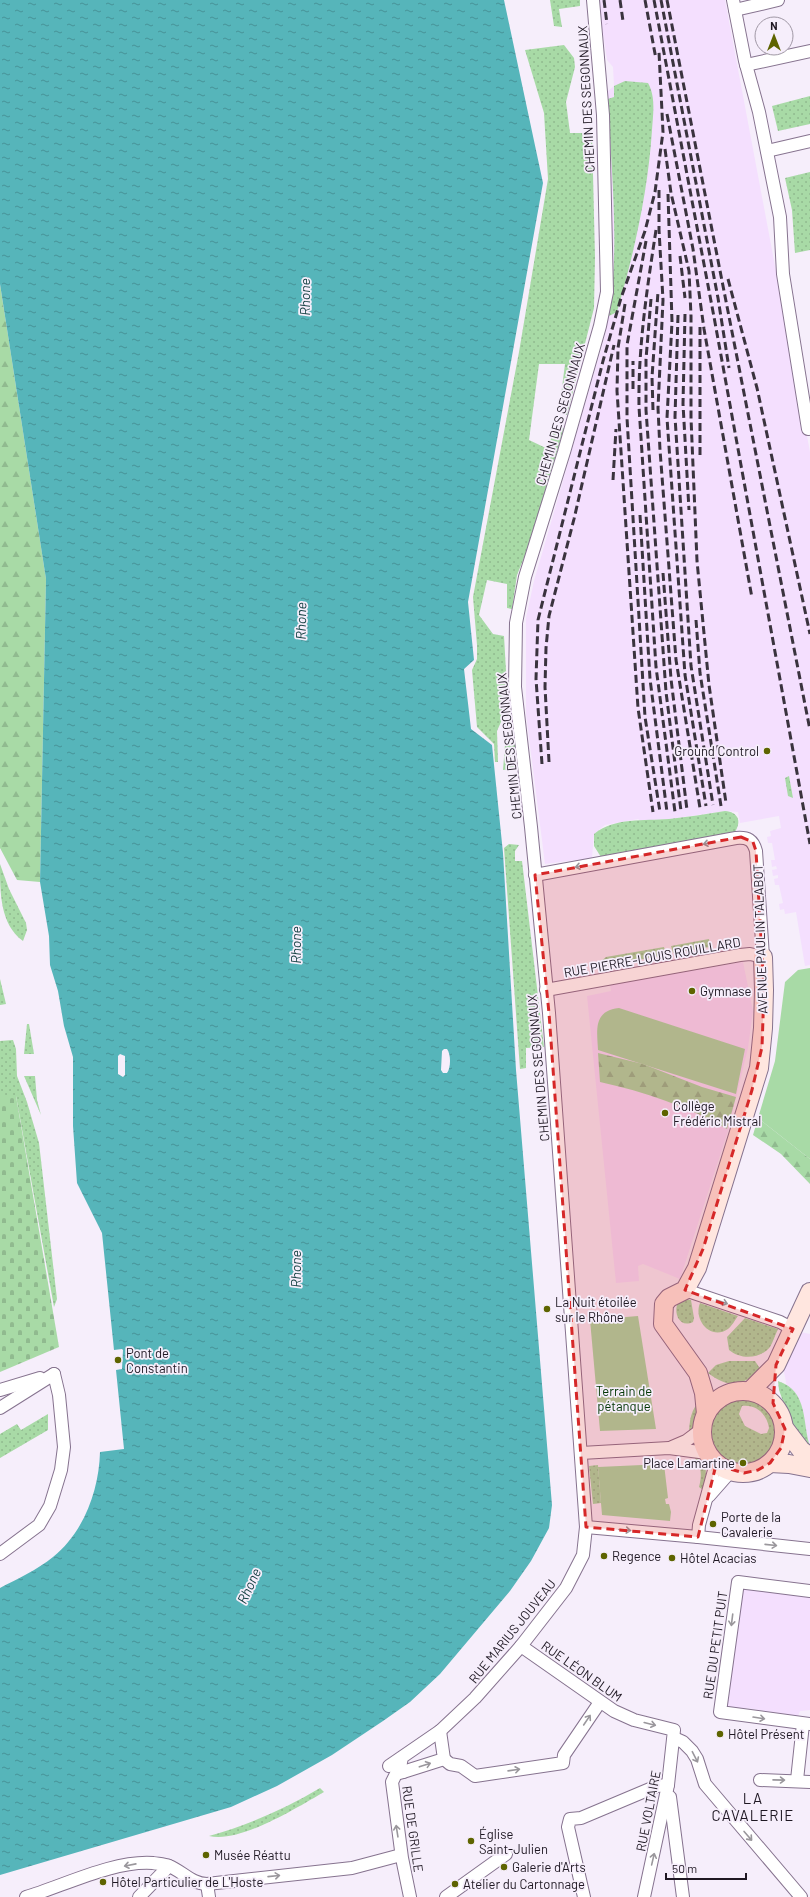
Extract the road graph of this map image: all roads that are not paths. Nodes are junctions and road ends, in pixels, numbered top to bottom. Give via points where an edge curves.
1 (593, 0) edge
2 (778, 0) edge
3 (734, 5) edge
4 (810, 51) edge
5 (746, 65) junction
6 (810, 141) edge
7 (766, 151) junction
8 (808, 429) dead end
9 (535, 875) junction
10 (763, 957) junction
11 (546, 990) junction
12 (685, 1290) junction
13 (810, 1292) edge
14 (793, 1329) junction
15 (776, 1366) junction
16 (698, 1373) junction
17 (54, 1374) junction
18 (0, 1390) edge
19 (750, 1391) junction
20 (732, 1392) junction
21 (773, 1403) junction
22 (0, 1408) edge
23 (704, 1421) junction
24 (785, 1429) junction
25 (668, 1448) junction
26 (581, 1453) junction
27 (810, 1457) edge
28 (718, 1462) junction
29 (770, 1463) junction
30 (810, 1468) edge
31 (586, 1527) junction
32 (698, 1536) junction
33 (810, 1549) edge
34 (1, 1551) edge
35 (810, 1591) edge
36 (522, 1646) junction
37 (600, 1702) junction
38 (807, 1724) edge
39 (440, 1731) junction
40 (674, 1734) junction
41 (402, 1757) junction
42 (444, 1759) junction
43 (389, 1766) dead end
44 (403, 1772) junction
45 (760, 1780) dead end
46 (797, 1780) junction
47 (810, 1782) edge
48 (668, 1785) junction
49 (506, 1854) dead end
50 (401, 1855) junction
51 (169, 1866) junction
52 (207, 1884) junction
53 (26, 1897) edge
54 (139, 1897) edge
55 (209, 1897) edge
56 (410, 1897) edge
57 (446, 1897) edge
58 (584, 1897) edge
59 (644, 1897) edge
60 (683, 1897) edge
61 (801, 1897) edge

1 - 9 street, CHEMIN DES SEGONNAUX via 603,115 607,292 600,326 566,445 525,577 516,623 515,687
2 - 3 street
3 - 5 street
4 - 5 street
5 - 7 street via 759,112
6 - 7 street
7 - 8 street via 780,217 783,274
10 -> 9 street, AVENUE PAULIN TALABOT via 756,851 753,842 748,838
9 - 11 street, CHEMIN DES SEGONNAUX
10 - 11 street, RUE PIERRE-LOUIS ROUILLARD via 740,955
10 - 12 street, AVENUE PAULIN TALABOT via 764,997 759,1068 697,1268
11 - 26 street, CHEMIN DES SEGONNAUX
12 -> 14 street via 780,1322
12 - 16 street via 669,1298 664,1304 663,1324
13 - 14 street
14 - 15 street
15 - 19 street
15 - 21 street
16 - 20 street via 716,1386
16 - 23 street via 704,1393
17 - 18 street
17 - 22 street
17 - 34 street via 59,1395 64,1447 62,1470 50,1506 39,1525
19 - 20 street
19 - 21 street via 767,1397
20 - 23 street via 716,1400
21 - 24 street
23 - 25 street via 686,1441
23 - 28 street via 703,1441
24 - 27 street via 801,1450
24 - 29 street via 782,1448
25 - 26 street
25 - 28 street
26 - 31 street, CHEMIN DES SEGONNAUX
28 - 29 street via 744,1473 758,1470
28 - 32 street
29 - 30 street
31 -> 32 street
31 - 36 street, RUE MARIUS JOUVEAU via 583,1555 566,1588
32 -> 33 street
35 -> 38 street, RUE DU PETIT PUIT via 738,1582 720,1712
36 - 37 street, RUE LÉON BLUM
36 - 39 street, RUE MARIUS JOUVEAU via 475,1698
37 -> 40 street, RUE LÉON BLUM via 625,1717
42 -> 37 street via 450,1764 461,1766 475,1776 563,1763 564,1755
38 - 46 street
39 - 41 street, RUE MARIUS JOUVEAU
39 - 42 street
40 - 48 street, RUE VOLTAIRE
40 -> 61 street, RUE LÉON BLUM via 697,1759 705,1784
41 - 43 street, RUE MARIUS JOUVEAU
41 - 44 street via 400,1768
44 -> 42 street
50 -> 44 street, RUE DE GRILLE via 392,1782 396,1774
45 -> 46 street
46 - 47 street
48 - 58 street via 657,1786 581,1818 570,1820 568,1827
59 -> 48 street, RUE VOLTAIRE
48 - 60 street
49 - 57 street
52 -> 50 street via 352,1868
50 - 56 street, RUE DE GRILLE
51 - 52 street via 200,1884
51 -> 53 street via 143,1863 120,1867
51 - 54 street
52 - 55 street

